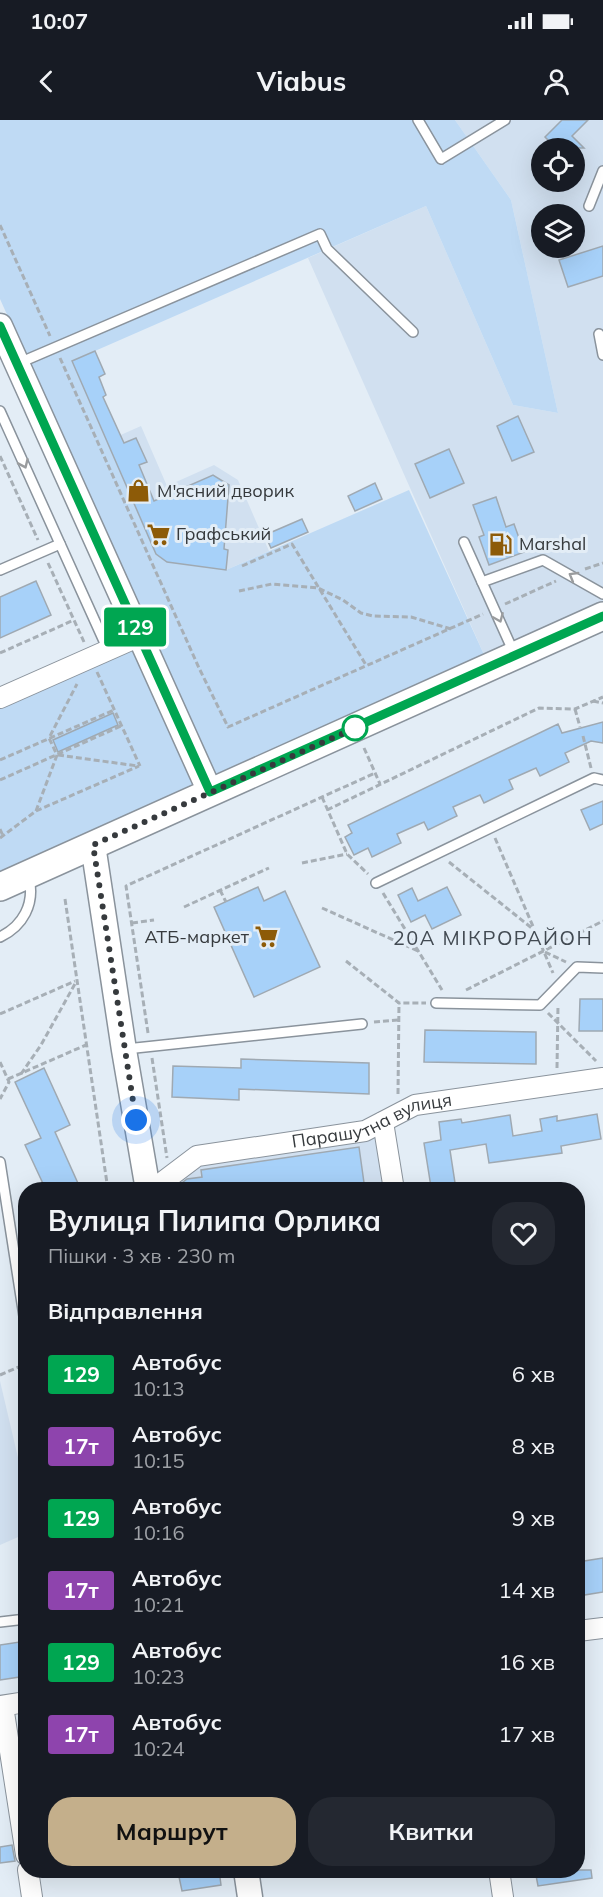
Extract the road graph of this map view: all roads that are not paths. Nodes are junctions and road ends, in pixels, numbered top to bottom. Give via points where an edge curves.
1 (417, 120) edge
2 (506, 120) edge
3 (603, 171) edge
4 (589, 206) dead end
5 (0, 326) edge
6 (412, 332) dead end
7 (599, 334) dead end
8 (603, 355) edge
9 (16, 364) junction
10 (0, 411) edge
11 (464, 542) dead end
12 (60, 544) junction
13 (0, 570) edge
14 (482, 582) junction
15 (603, 594) edge
16 (603, 616) edge
17 (140, 636) junction
18 (99, 654) junction
19 (515, 656) junction
20 (0, 698) edge
21 (598, 779) edge
22 (210, 792) junction
23 (93, 845) junction
24 (28, 874) junction
25 (376, 882) road end
26 (0, 886) edge
27 (0, 937) edge
28 (603, 968) edge
29 (436, 1003) road end
30 (362, 1024) road end
31 (124, 1050) junction
32 (603, 1078) edge
33 (390, 1118) junction
34 (0, 1161) edge
35 (149, 1182) edge
36 (161, 1182) edge
37 (394, 1182) edge
38 (18, 1277) edge
39 (18, 1620) edge
40 (0, 1622) edge
41 (603, 1628) edge
42 (585, 1630) edge
43 (18, 1703) edge
44 (2, 1706) edge
45 (18, 1805) edge
46 (29, 1878) edge
47 (247, 1878) edge
48 (500, 1878) edge
49 (32, 1897) edge
50 (250, 1897) edge
51 (503, 1897) edge

1 - 2 lane via 441,159
3 - 4 lane
5 - 9 street
6 - 9 lane via 327,249 320,234
7 - 8 lane
9 - 17 street
10 -> 12 lane
11 - 14 lane
12 - 13 lane
12 - 18 lane
15 -> 14 lane via 543,560
14 -> 19 lane
16 - 19 main road
17 - 18 street
17 - 22 street
18 - 20 street
19 - 22 main road
21 - 25 lane
22 - 23 main road
23 - 24 main road
23 - 31 street
24 - 26 main road
24 - 27 lane via 28,910 13,930
28 - 29 lane via 577,967 540,1005
30 - 31 lane
31 - 35 street
32 - 33 street, Парашутна вулиця via 415,1105
33 - 36 street, Парашутна вулиця via 365,1131 196,1156
33 - 37 street
34 - 38 lane
39 - 40 lane
41 - 42 street
43 - 44 street
44 - 45 street
46 - 49 street
47 - 50 street
48 - 51 street

